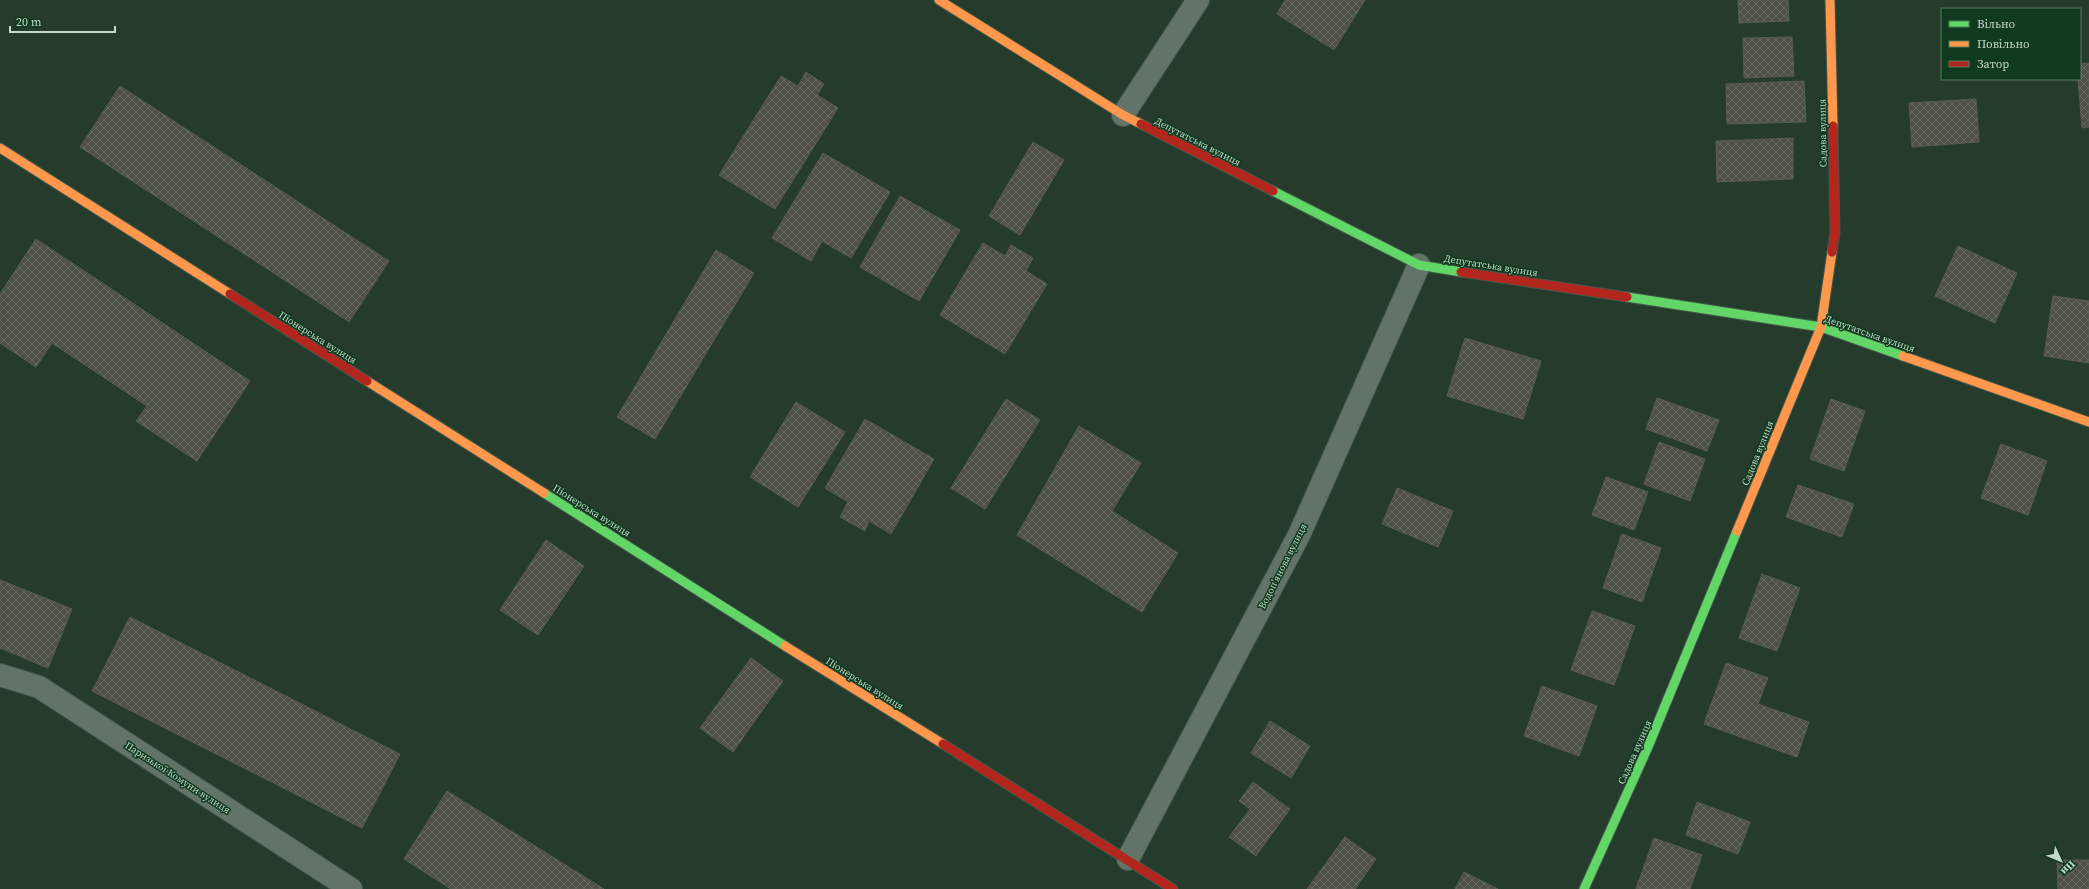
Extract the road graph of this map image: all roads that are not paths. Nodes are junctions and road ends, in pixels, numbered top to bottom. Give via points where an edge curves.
1 (938, 0) edge
2 (1198, 0) edge
3 (1830, 0) edge
4 (1123, 115) junction
5 (0, 148) edge
6 (1419, 265) junction
7 (1821, 326) junction
8 (2089, 422) edge
9 (0, 675) edge
10 (1128, 859) junction
11 (351, 889) edge
12 (1173, 889) edge
13 (1584, 889) edge

1 - 4 street, Депутатська вулиця
2 - 4 street
3 - 7 street, Садова вулиця via 1835,233
4 - 6 street, Депутатська вулиця
5 - 10 street, Піонерська вулиця via 809,661
6 - 7 street, Депутатська вулиця
6 - 10 street, Водоп’янова вулиця via 1299,534
7 - 8 street, Депутатська вулиця
7 - 13 street, Садова вулиця via 1648,747
9 - 11 street, Паризької Комуни вулиця via 39,687
10 - 12 street, Піонерська вулиця

